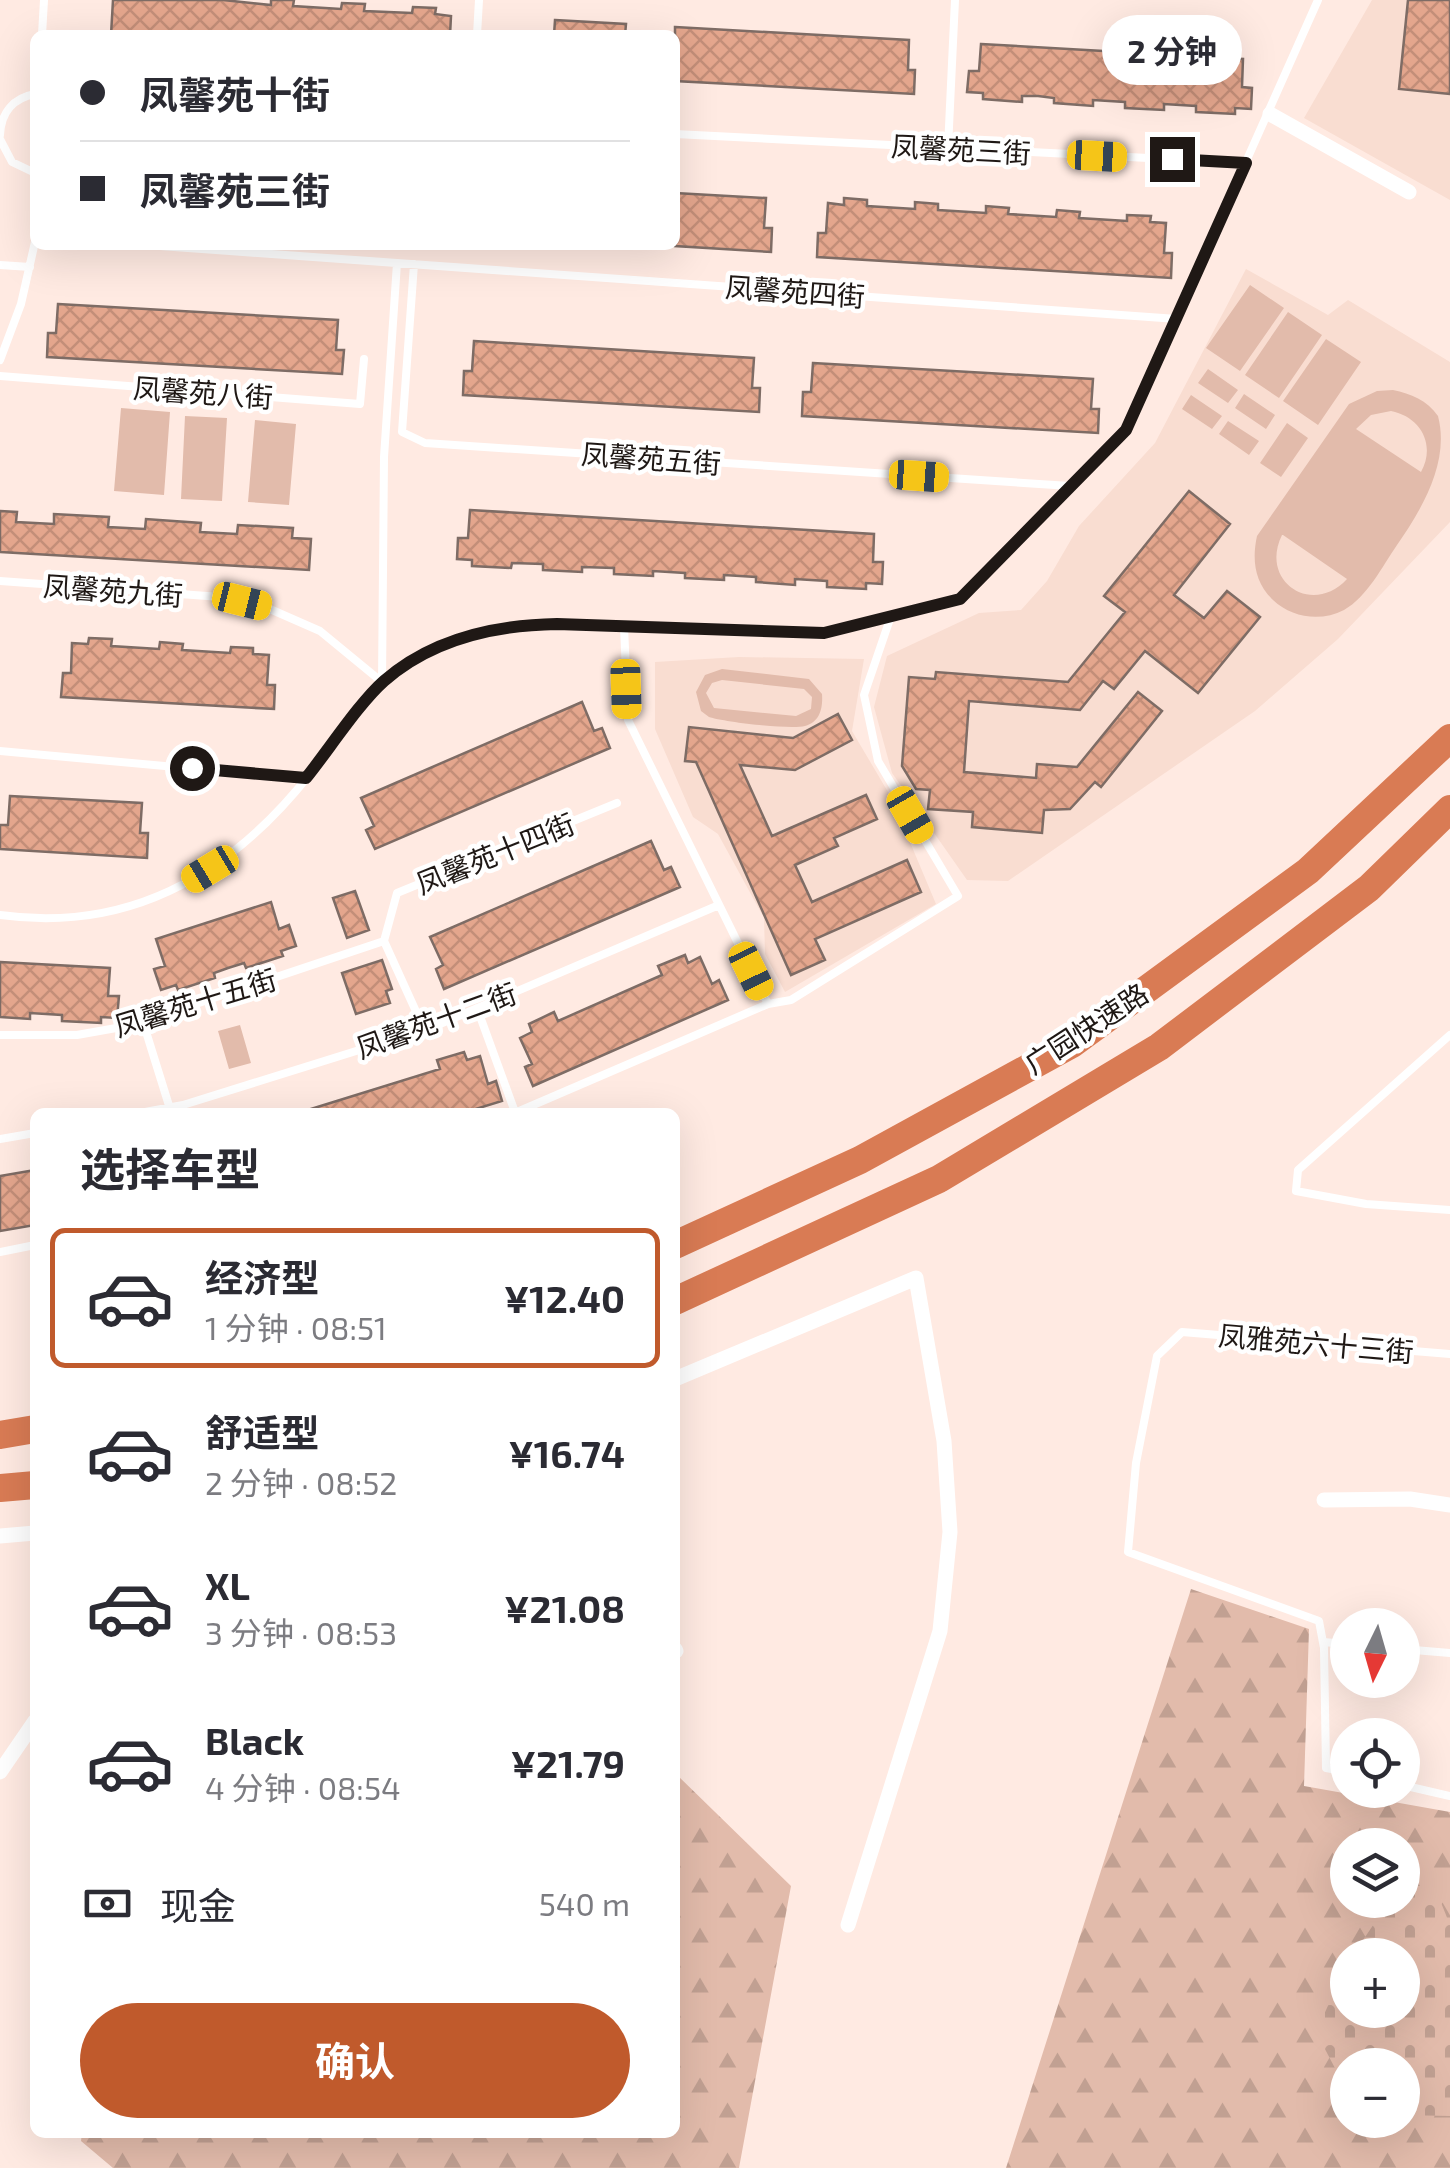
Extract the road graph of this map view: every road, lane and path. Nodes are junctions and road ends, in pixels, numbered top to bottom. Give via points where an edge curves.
1 (44, 0) edge
2 (479, 0) edge
3 (955, 0) edge
4 (1318, 0) edge
5 (42, 30) edge
6 (476, 30) edge
7 (30, 96) edge
8 (1270, 114) junction
9 (680, 134) edge
10 (0, 137) edge
11 (948, 148) junction
12 (1246, 163) junction
13 (30, 171) edge
14 (1409, 192) dead end
15 (33, 250) edge
16 (216, 250) edge
17 (397, 263) junction
18 (414, 264) junction
19 (0, 265) edge
20 (30, 268) junction
21 (1177, 319) junction
22 (364, 359) dead end
23 (0, 360) edge
24 (0, 376) edge
25 (1072, 486) junction
26 (0, 581) edge
27 (891, 616) junction
28 (624, 626) junction
29 (382, 682) junction
30 (1450, 738) edge
31 (0, 751) edge
32 (306, 778) junction
33 (617, 803) dead end
34 (1450, 809) edge
35 (718, 904) junction
36 (0, 916) edge
37 (384, 941) junction
38 (768, 1004) junction
39 (477, 1008) junction
40 (143, 1022) junction
41 (424, 1030) junction
42 (0, 1035) edge
43 (1450, 1035) edge
44 (169, 1108) edge
45 (176, 1108) edge
46 (514, 1108) edge
47 (525, 1108) edge
48 (30, 1134) edge
49 (0, 1139) edge
50 (1450, 1210) edge
51 (680, 1243) edge
52 (30, 1246) edge
53 (0, 1252) edge
54 (680, 1300) edge
55 (1450, 1354) edge
56 (680, 1377) edge
57 (30, 1430) edge
58 (0, 1434) edge
59 (30, 1485) edge
60 (0, 1488) edge
61 (1324, 1500) dead end
62 (1450, 1504) edge
63 (30, 1533) edge
64 (0, 1536) edge
65 (1323, 1642) junction
66 (1330, 1643) edge
67 (1420, 1650) edge
68 (1450, 1653) edge
69 (30, 1728) edge
70 (1330, 1769) edge
71 (0, 1772) edge
72 (1420, 1789) edge
73 (1450, 1796) edge
74 (848, 1925) dead end

1 - 5 lane
2 - 6 lane
3 - 11 lane
4 - 8 lane
7 - 10 lane via 6,112
8 - 12 lane
8 - 14 street
9 - 11 lane, 凤馨苑三街
10 - 13 lane via 12,162
11 - 12 lane, 凤馨苑三街
12 - 21 lane
15 - 20 lane
16 - 17 lane, 凤馨苑四街
17 - 18 lane, 凤馨苑四街
17 - 29 lane via 384,457
18 - 21 lane, 凤馨苑四街
18 - 25 lane, 凤馨苑五街 via 402,432 425,443
19 - 20 lane
20 - 23 lane
21 - 25 lane via 1126,430
22 - 24 lane, 凤馨苑八街 via 360,404
25 - 27 lane via 960,599
26 - 29 lane, 凤馨苑九街 via 262,606 320,631
27 - 28 lane via 824,633
27 - 38 lane via 864,695 878,760 958,896 791,1000
28 - 29 lane via 482,631 447,643
28 - 35 lane via 628,720
29 - 32 lane
30 - 51 highway, 广园快速路 via 1308,871 1072,1044 860,1160
31 - 32 lane
32 - 36 lane via 246,842 142,904 68,919
33 - 37 lane, 凤馨苑十四街 via 397,893
34 - 54 highway, 广园快速路 via 1369,888 1160,1047 939,1179
35 - 38 lane
35 - 39 lane, 凤馨苑十二街
37 - 40 lane, 凤馨苑十五街
37 - 41 lane
38 - 47 lane
39 - 41 lane, 凤馨苑十二街
39 - 46 lane
40 - 42 lane, 凤馨苑十五街 via 77,1034
40 - 44 lane
41 - 45 lane, 凤馨苑十二街
43 - 50 lane via 1298,1170 1296,1191
48 - 49 lane
52 - 53 lane
55 - 65 lane, 凤雅苑六十三街 via 1182,1332 1156,1356 1128,1552 1319,1621
56 - 74 street via 916,1278 950,1532 940,1632
57 - 58 highway
59 - 60 highway
61 - 62 street
63 - 64 street
65 - 66 lane
65 - 70 lane
67 - 68 lane
69 - 71 street
72 - 73 lane

